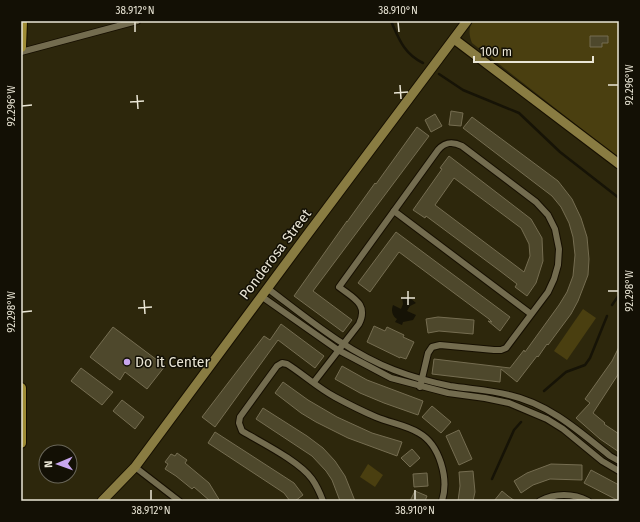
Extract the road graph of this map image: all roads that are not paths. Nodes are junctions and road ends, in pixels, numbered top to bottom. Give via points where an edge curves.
1 (22, 21) edge
2 (137, 21) edge
3 (467, 21) edge
4 (454, 39) junction
5 (21, 47) edge
6 (21, 52) edge
7 (619, 164) edge
8 (394, 212) junction
9 (267, 288) junction
10 (261, 296) junction
11 (531, 314) junction
12 (343, 344) junction
13 (338, 350) junction
14 (422, 379) junction
15 (314, 382) junction
16 (420, 387) junction
17 (21, 388) edge
18 (21, 443) edge
19 (619, 461) edge
20 (135, 467) junction
21 (619, 471) edge
22 (102, 501) edge
23 (179, 501) edge
24 (323, 501) edge
25 (442, 501) edge
26 (540, 501) edge
27 (588, 501) edge

1 - 5 main road
2 - 6 street
3 - 4 street, Ponderosa Street
4 - 7 street
4 - 9 street, Ponderosa Street
8 - 11 street
8 - 11 street via 443,145 455,142 462,146 536,202 548,215 554,229 559,249 558,265 548,292
8 - 12 street via 338,286 360,304 363,310 359,324
9 - 10 street, Ponderosa Street
9 - 12 street
10 - 13 street
10 - 20 street, Ponderosa Street
11 - 14 street via 506,348 501,350 440,345 432,347 428,353
12 - 13 street
12 - 14 street via 394,370
13 - 15 street
13 - 16 street via 391,378
14 - 16 street
14 - 19 street via 511,395 531,402 552,412
15 - 24 street via 282,363 277,366 240,417 239,424 242,431 298,465 311,477
15 - 25 street via 334,396 370,414 420,433 431,444 439,459 444,477
16 - 21 street via 508,403 548,419
17 - 18 main road
20 - 22 street, Ponderosa Street
20 - 23 street
26 - 27 street via 562,495

